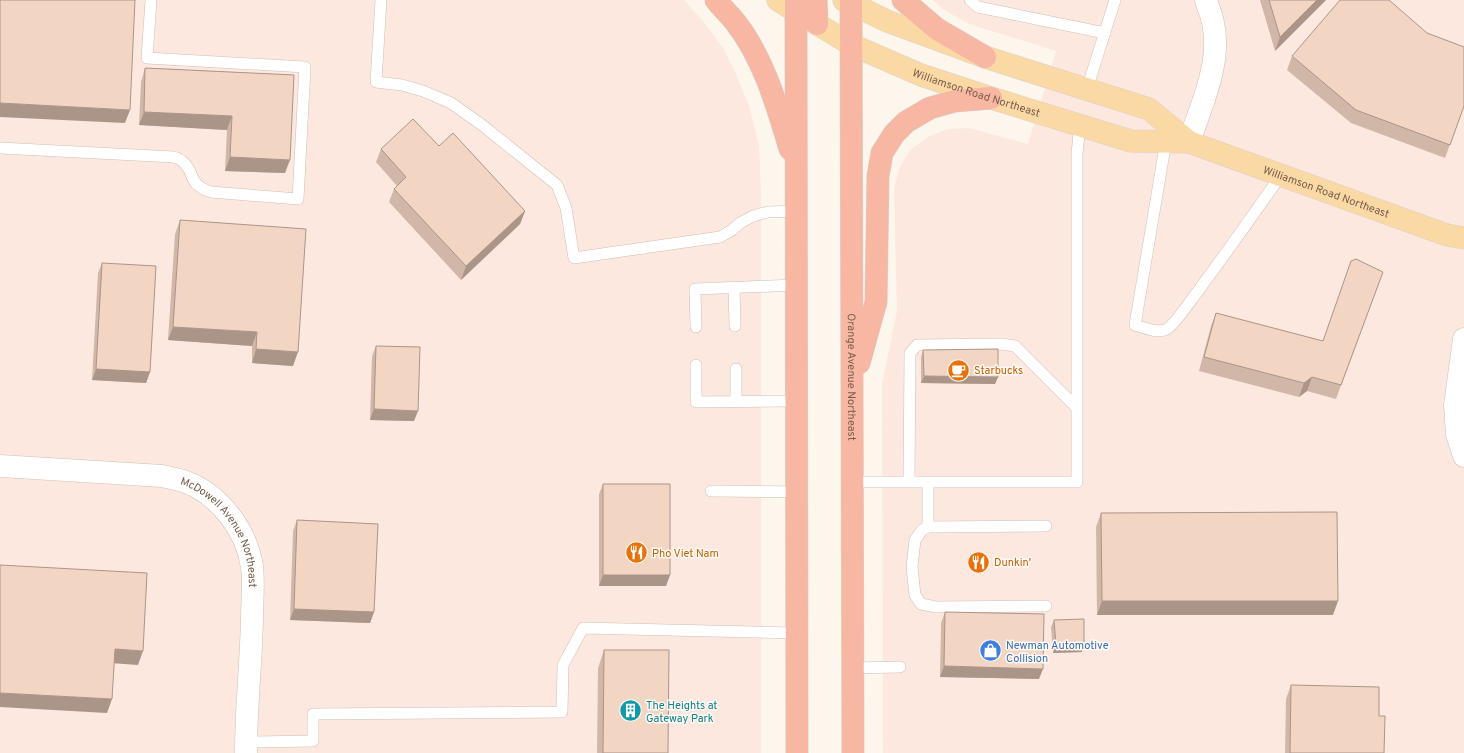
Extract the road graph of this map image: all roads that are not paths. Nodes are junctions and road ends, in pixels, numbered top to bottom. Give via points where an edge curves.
1 (151, 0) edge
2 (381, 0) edge
3 (716, 0) edge
4 (778, 0) edge
5 (816, 0) edge
6 (903, 0) edge
7 (970, 0) edge
8 (1115, 0) edge
9 (1206, 0) edge
10 (849, 1) edge
11 (797, 6) edge
12 (817, 24) junction
13 (1105, 34) junction
14 (852, 45) junction
15 (985, 57) junction
16 (1087, 89) junction
17 (991, 98) junction
18 (1080, 126) junction
19 (1166, 141) junction
20 (1189, 142) junction
21 (0, 148) edge
22 (797, 173) junction
23 (1282, 175) junction
24 (797, 211) junction
25 (1464, 238) edge
26 (797, 285) junction
27 (734, 288) junction
28 (735, 326) dead end
29 (696, 327) dead end
30 (1464, 339) edge
31 (696, 365) dead end
32 (736, 369) dead end
33 (852, 387) junction
34 (1461, 388) edge
35 (796, 401) junction
36 (736, 402) junction
37 (1077, 408) junction
38 (1464, 456) edge
39 (8, 467) edge
40 (851, 482) junction
41 (910, 482) junction
42 (928, 482) junction
43 (711, 491) dead end
44 (796, 492) junction
45 (1046, 526) dead end
46 (928, 527) junction
47 (1046, 606) dead end
48 (796, 633) junction
49 (900, 667) dead end
50 (852, 668) junction
51 (246, 748) edge
52 (797, 753) edge
53 (852, 753) edge

1 - 21 lane via 147,58 305,67 298,199 210,192 193,182 183,162 174,156
2 - 24 lane via 376,82 423,91 451,104 482,125 557,185 566,208 574,258 720,237 753,216 768,212
3 - 22 highway via 737,24 757,56 776,102
4 - 11 main road, Williamson Road Northeast
5 - 12 highway
6 - 15 highway via 937,29
7 - 13 lane via 978,7
8 - 13 lane
9 - 20 street via 1214,24 1216,48 1212,73
10 - 14 highway, Orange Avenue Northeast
10 - 15 main road, Williamson Road Northeast via 887,21
11 - 12 main road, Williamson Road Northeast
11 - 22 highway
12 - 14 main road, Williamson Road Northeast
13 - 16 lane
14 - 17 main road, Williamson Road Northeast via 921,75
14 - 33 highway, Orange Avenue Northeast
15 - 16 main road, Williamson Road Northeast
16 - 20 main road, Williamson Road Northeast via 1149,109
17 - 18 main road, Williamson Road Northeast
17 - 33 highway via 955,101 930,108 906,122 894,134 882,153 878,176 876,302
18 - 19 main road, Williamson Road Northeast via 1131,141
18 - 37 lane via 1077,153
19 - 20 main road, Williamson Road Northeast
19 - 23 lane via 1135,325 1152,330 1160,331 1167,328 1180,315
20 - 23 main road, Williamson Road Northeast
22 - 24 highway
23 - 25 main road, Williamson Road Northeast via 1447,235
24 - 26 highway
26 - 27 lane
26 - 35 highway
27 - 28 lane
27 - 29 lane via 695,289
30 - 34 street
31 - 36 lane via 696,402
32 - 36 lane
33 - 40 highway, Orange Avenue Northeast
34 - 38 street via 1455,405 1458,434
35 - 36 lane
35 - 44 highway
37 - 41 lane via 1015,346 917,345 910,353
37 - 42 lane via 1077,482
39 - 51 street, McDowell Avenue Northeast via 162,476 186,482 203,491 222,507 237,526 247,548 252,568
40 - 41 lane
40 - 50 highway, Orange Avenue Northeast
41 - 42 lane
42 - 46 lane
43 - 44 lane
44 - 48 highway
45 - 46 lane
46 - 47 lane via 922,530 915,540 912,567 915,595 921,604 936,607
48 - 51 lane via 583,628 563,665 562,712 313,714 312,741
48 - 52 highway
49 - 50 lane
50 - 53 highway, Orange Avenue Northeast

